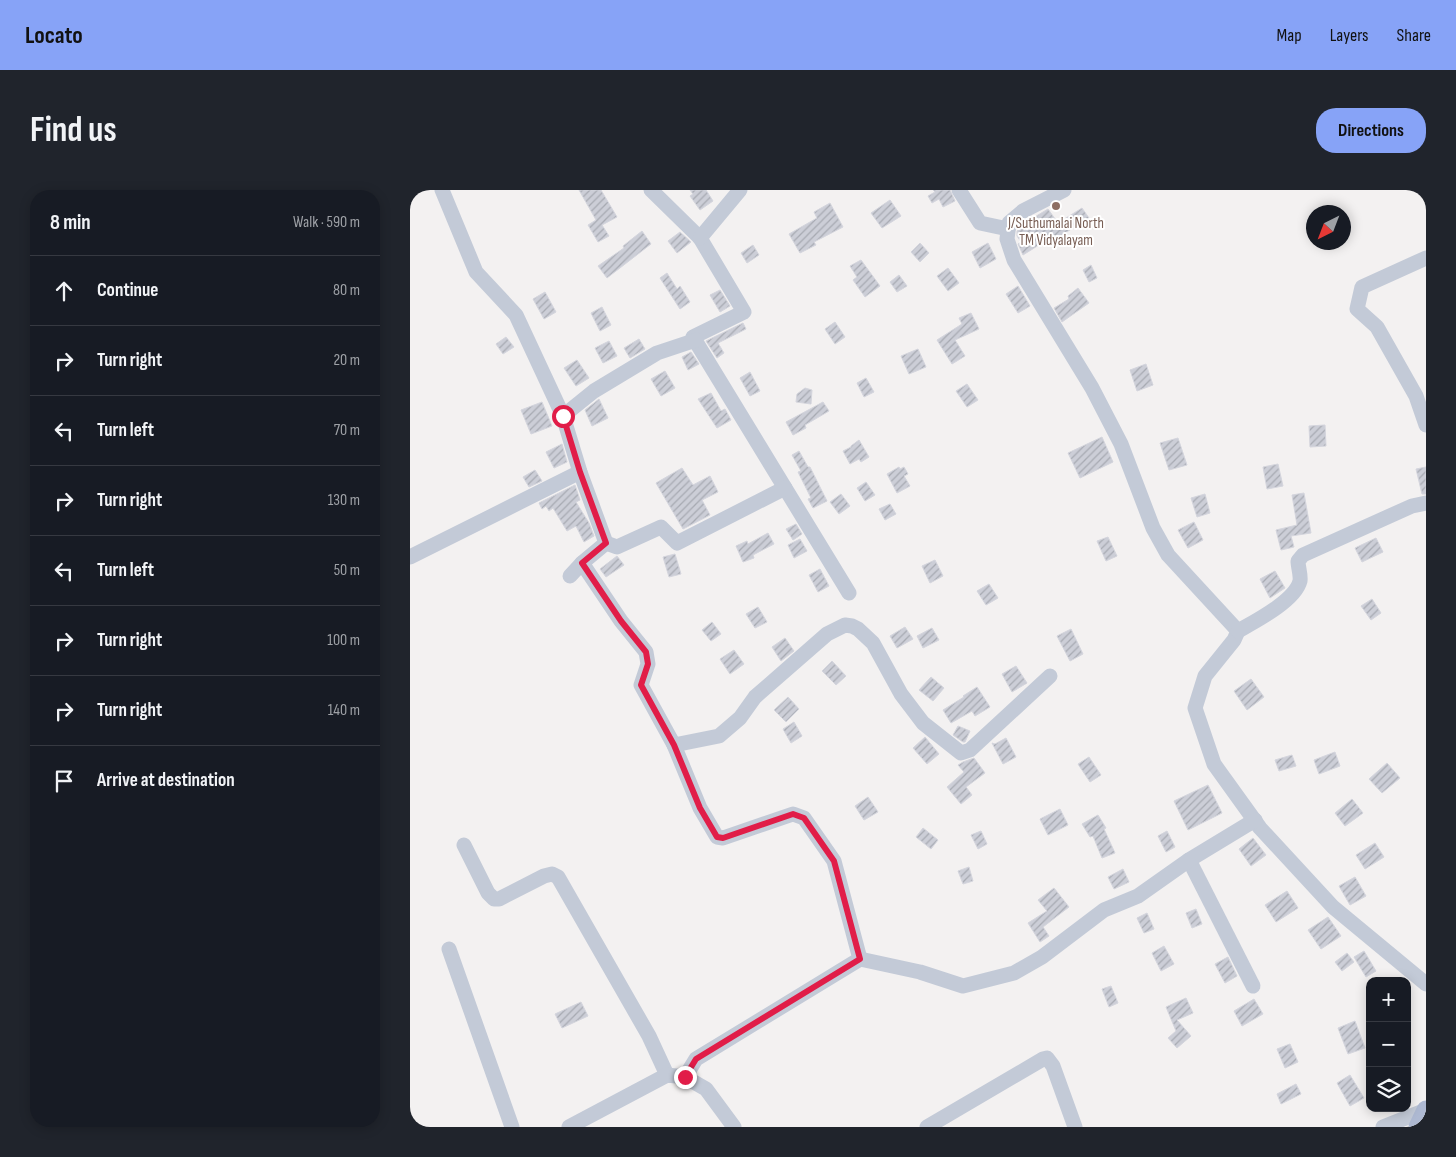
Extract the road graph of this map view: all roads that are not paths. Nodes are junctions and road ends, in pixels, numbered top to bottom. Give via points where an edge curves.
1 (442, 190) edge
2 (651, 190) edge
3 (740, 190) edge
4 (959, 190) edge
5 (1064, 190) edge
6 (1008, 229) junction
7 (700, 238) junction
8 (1426, 258) edge
9 (696, 340) junction
10 (563, 416) junction
11 (1426, 425) edge
12 (580, 472) junction
13 (786, 488) junction
14 (1426, 503) edge
15 (606, 543) junction
16 (410, 557) edge
17 (582, 563) junction
18 (570, 576) dead end
19 (850, 593) dead end
20 (1238, 631) junction
21 (1050, 676) dead end
22 (674, 745) junction
23 (1255, 820) junction
24 (464, 845) dead end
25 (1189, 860) junction
26 (449, 949) dead end
27 (860, 959) junction
28 (1426, 984) edge
29 (1253, 986) dead end
30 (667, 1075) junction
31 (685, 1077) junction
32 (1426, 1110) edge
33 (512, 1127) edge
34 (569, 1127) edge
35 (734, 1127) edge
36 (927, 1127) edge
37 (1075, 1127) edge
38 (1382, 1127) edge
39 (1418, 1127) edge

1 - 10 street via 476,272 516,315
2 - 7 street
3 - 7 street
4 - 6 street via 980,224
5 - 6 street via 1023,211 1009,223
6 - 20 street via 1007,239 1014,260 1092,388 1121,444 1153,528 1168,555
7 - 9 street via 744,312 693,336
8 - 11 street via 1362,287 1357,309 1377,327 1416,396
9 - 10 street via 658,353 594,391
9 - 13 street
10 - 12 street
12 - 15 street
12 - 16 street
13 - 15 street via 677,543 661,527 617,547
13 - 19 street
14 - 20 street via 1412,506 1303,555 1298,561 1300,580 1295,590 1273,611
15 - 17 street
17 - 18 street
17 - 22 street via 646,652 648,664 641,685
20 - 23 street via 1205,676 1195,708 1214,764
21 - 22 street via 970,750 961,753 923,722 901,694 874,644 858,629 844,625 827,634 755,697 740,718 719,736
22 - 27 street via 700,808 717,837 723,838 793,814 804,818 834,861
23 - 25 street
23 - 28 street via 1333,907
24 - 30 street via 494,899 544,876 552,874 558,877 649,1036
25 - 27 street via 1138,896 1104,910 1042,957 1014,973 963,986 920,972
25 - 29 street
26 - 33 street
27 - 31 street via 696,1059
30 - 31 street
30 - 34 street
31 - 35 street via 706,1088
32 - 38 street
32 - 39 main road
36 - 37 street via 1047,1058 1053,1066

